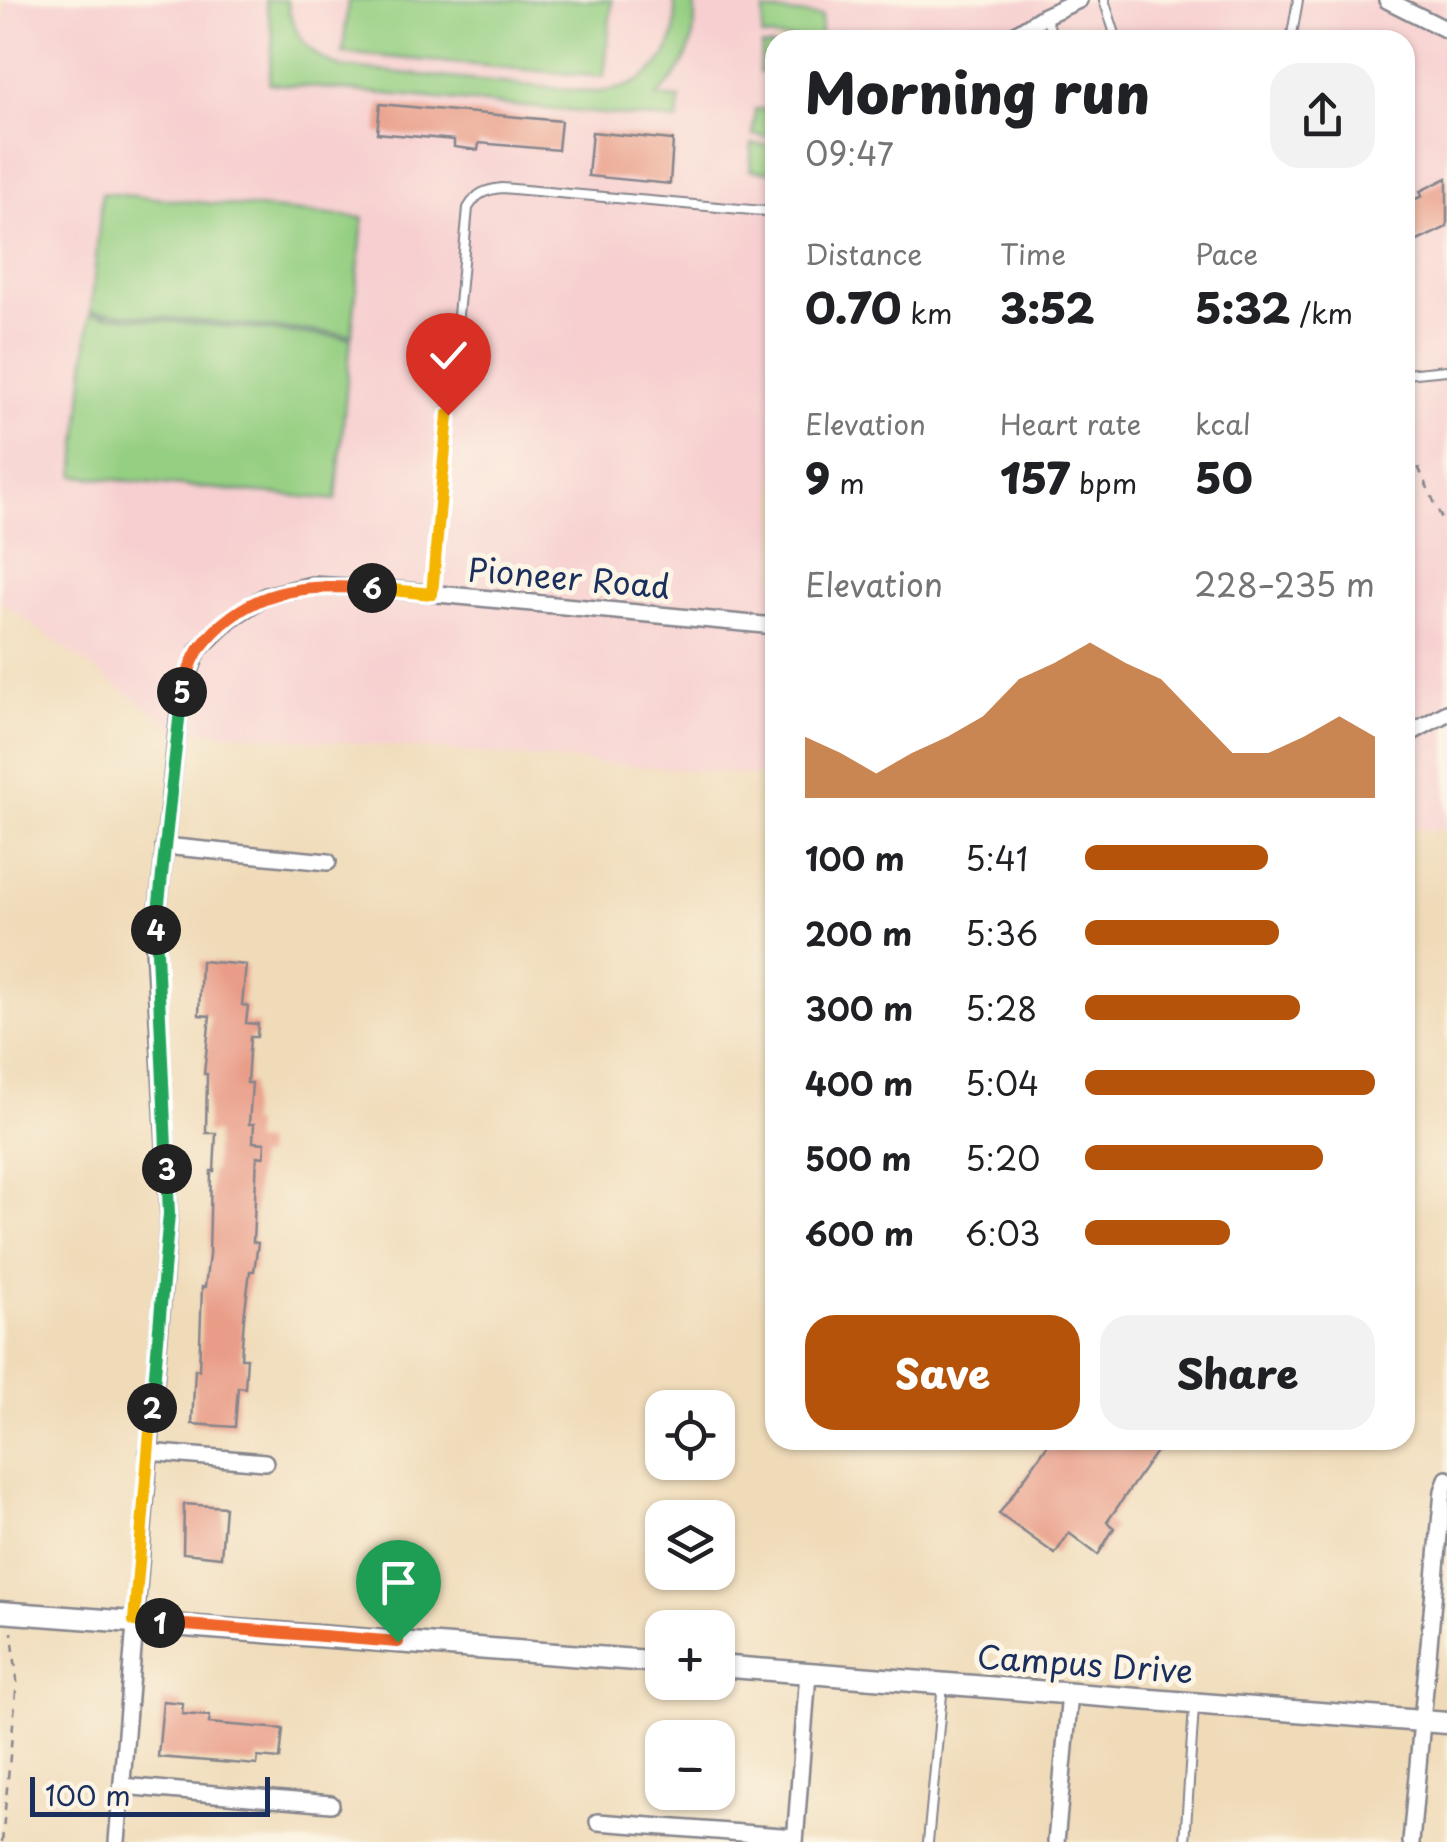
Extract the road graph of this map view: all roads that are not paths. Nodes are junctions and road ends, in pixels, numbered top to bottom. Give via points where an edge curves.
1 (1080, 0) edge
2 (1104, 0) edge
3 (1298, 0) edge
4 (1387, 0) edge
5 (1044, 16) junction
6 (1022, 30) edge
7 (1051, 30) edge
8 (1114, 30) edge
9 (1293, 30) edge
10 (1447, 30) edge
11 (765, 211) edge
12 (1447, 370) edge
13 (1415, 373) edge
14 (432, 594) junction
15 (765, 625) edge
16 (1447, 713) edge
17 (1415, 731) edge
18 (164, 846) junction
19 (328, 862) dead end
20 (148, 1452) junction
21 (265, 1462) dead end
22 (1447, 1479) edge
23 (0, 1612) edge
24 (134, 1621) junction
25 (645, 1661) edge
26 (735, 1667) edge
27 (808, 1673) junction
28 (943, 1684) junction
29 (1070, 1694) junction
30 (1194, 1704) junction
31 (1422, 1721) junction
32 (1447, 1723) edge
33 (122, 1786) junction
34 (331, 1804) dead end
35 (598, 1822) dead end
36 (795, 1839) edge
37 (117, 1842) edge
38 (928, 1842) edge
39 (1056, 1842) edge
40 (1185, 1842) edge
41 (1412, 1842) edge

1 - 5 street
2 - 8 lane
3 - 9 lane
4 - 10 street
5 - 6 street
5 - 7 lane
11 - 14 lane via 502,188 475,196 468,208
12 - 13 lane
14 - 15 street, Pioneer Road
14 - 18 street, Pioneer Road via 312,585 266,596 230,619 198,650 181,695
16 - 17 street
18 - 19 street
18 - 20 street, Pioneer Road via 154,948 169,1214
20 - 21 street
20 - 24 street, Pioneer Road
22 - 31 street
23 - 24 main road
24 - 25 main road
24 - 33 street, Pioneer Road
26 - 27 main road, Campus Drive
27 - 28 main road, Campus Drive
27 - 36 street
28 - 29 main road, Campus Drive
28 - 38 lane
29 - 30 main road, Campus Drive
29 - 39 street
30 - 31 main road, Campus Drive
30 - 40 lane
31 - 32 main road, Campus Drive
31 - 41 street
33 - 34 street
33 - 37 street, Pioneer Road
35 - 36 street

